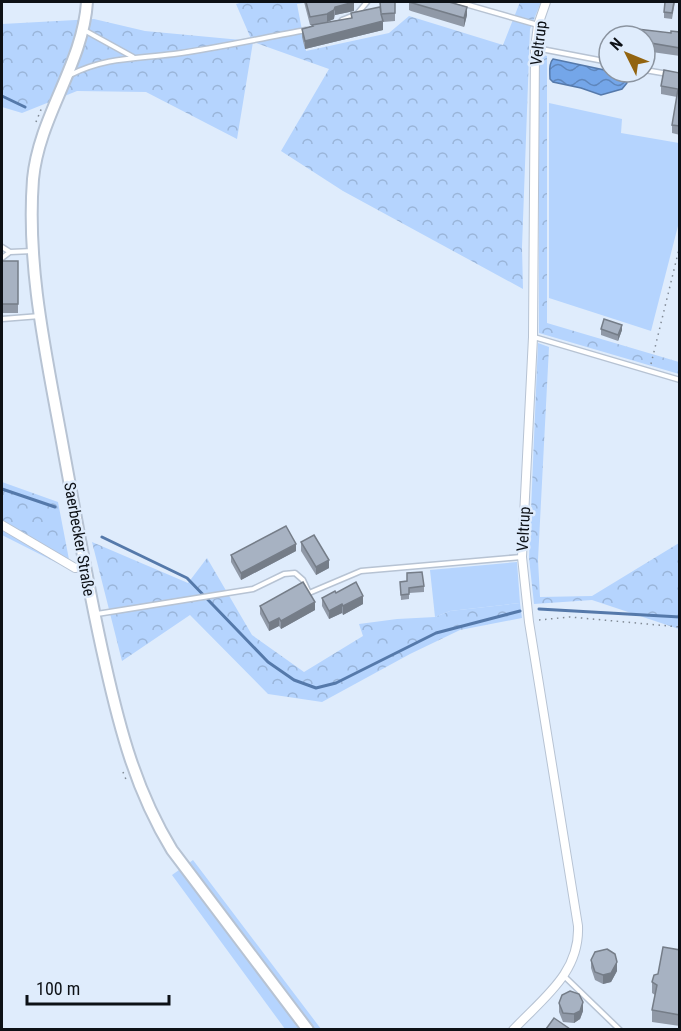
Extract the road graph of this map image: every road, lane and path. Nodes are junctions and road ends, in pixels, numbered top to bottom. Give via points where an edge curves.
1 (87, 2) edge
2 (367, 2) edge
3 (458, 2) edge
4 (546, 2) edge
5 (338, 22) edge
6 (538, 25) junction
7 (83, 29) junction
8 (310, 29) edge
9 (535, 48) junction
10 (134, 57) junction
11 (597, 60) edge
12 (657, 72) edge
13 (66, 76) junction
14 (680, 77) edge
15 (680, 245) edge
16 (2, 247) edge
17 (34, 251) junction
18 (10, 252) junction
19 (2, 258) edge
20 (40, 316) junction
21 (2, 319) edge
22 (533, 337) junction
23 (649, 371) junction
24 (680, 380) edge
25 (2, 525) edge
26 (522, 557) junction
27 (84, 567) junction
28 (94, 615) junction
29 (529, 622) junction
30 (680, 627) edge
31 (564, 976) junction
32 (308, 1029) edge
33 (513, 1029) edge
34 (620, 1029) edge

1 - 7 main road, Saerbecker Straße
2 - 5 lane via 357,14
3 - 6 lane
4 - 6 street, Veltrup
6 - 9 street, Veltrup
7 - 10 lane
7 - 13 main road, Saerbecker Straße
8 - 10 lane via 173,54
9 - 11 lane
9 - 22 street, Veltrup
10 - 13 lane via 87,66
12 - 14 lane
13 - 17 main road, Saerbecker Straße via 48,118 35,164
15 - 23 path
16 - 18 lane
17 - 18 lane
17 - 20 main road, Saerbecker Straße
18 - 19 lane
20 - 21 lane
20 - 27 main road, Saerbecker Straße
22 - 23 lane
22 - 26 street, Veltrup
23 - 24 lane
25 - 27 street via 75,568
26 - 28 lane via 361,571 309,593 295,573 284,574 253,589
26 - 29 street, Veltrup
27 - 28 main road, Saerbecker Straße
28 - 32 main road, Saerbecker Straße via 119,723 134,772 159,829
29 - 30 path via 570,617
29 - 31 street, Veltrup via 578,926 577,951
31 - 33 street, Veltrup
31 - 34 lane

